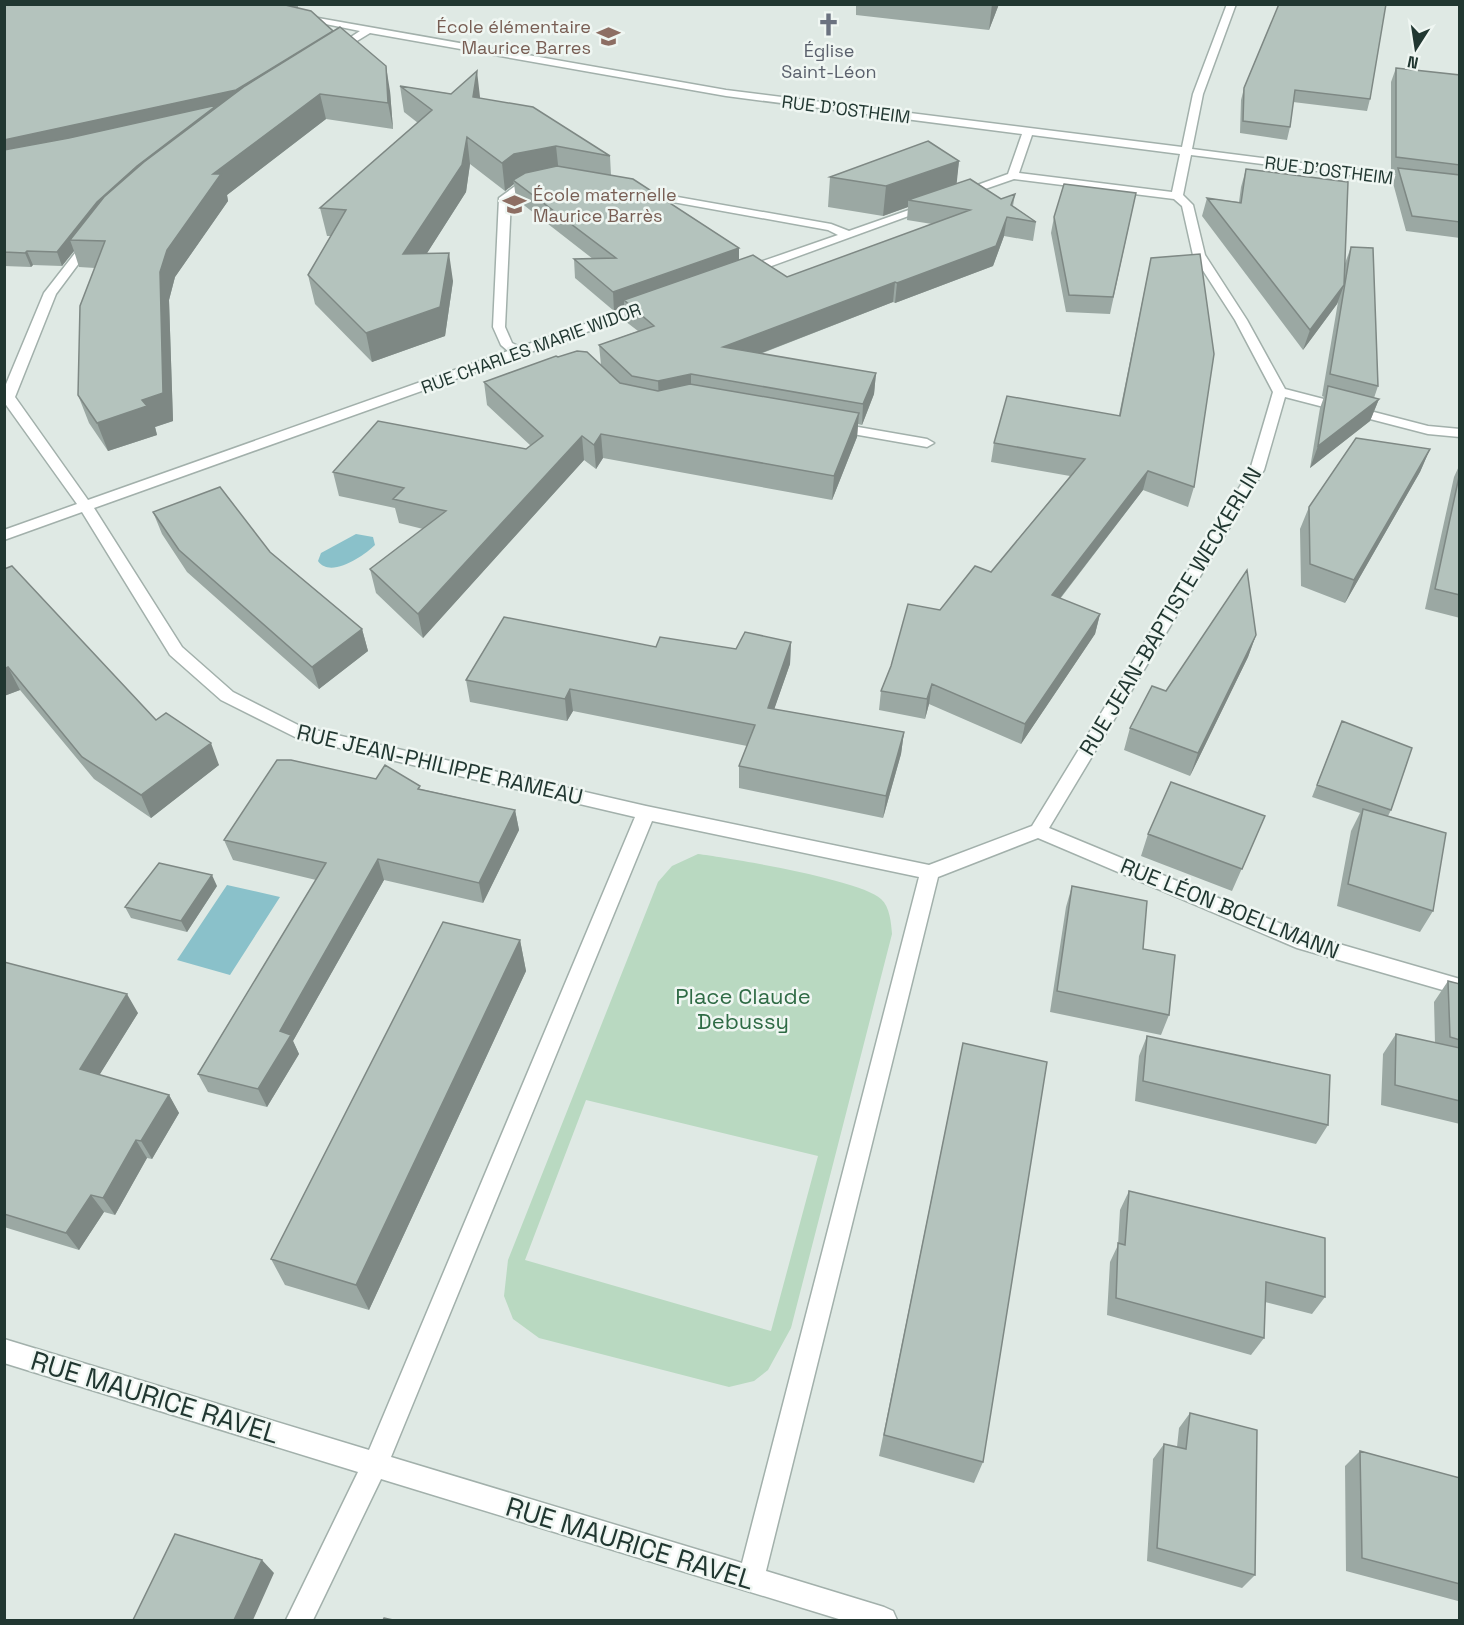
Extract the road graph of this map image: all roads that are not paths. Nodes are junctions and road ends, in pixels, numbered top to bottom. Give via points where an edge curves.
1 (1232, 4) edge
2 (290, 15) edge
3 (367, 31) junction
4 (322, 59) edge
5 (1028, 132) junction
6 (1186, 152) junction
7 (1013, 176) junction
8 (550, 181) edge
9 (1460, 186) edge
10 (627, 191) edge
11 (1177, 196) junction
12 (100, 228) edge
13 (848, 235) junction
14 (733, 276) edge
15 (655, 304) edge
16 (519, 352) junction
17 (1280, 392) junction
18 (6, 396) edge
19 (826, 425) edge
20 (1460, 433) edge
21 (927, 443) dead end
22 (86, 507) junction
23 (4, 535) edge
24 (646, 813) junction
25 (1038, 831) junction
26 (930, 872) junction
27 (1460, 987) edge
28 (4, 1351) edge
29 (375, 1465) junction
30 (751, 1580) junction
31 (299, 1620) edge
32 (884, 1620) edge

1 - 6 street via 1198,94
2 - 3 street, RUE D'OSTHEIM
3 - 4 street
3 - 5 street, RUE D'OSTHEIM via 726,93
5 - 6 street, RUE D'OSTHEIM
5 - 7 street
6 - 9 street, RUE D'OSTHEIM
6 - 11 street
7 - 11 street
7 - 13 street
8 - 16 street via 522,186 505,198 500,327 507,345
10 - 13 street via 831,227
11 - 17 street via 1187,205 1199,255 1241,320
12 - 18 street via 50,293
13 - 14 street
15 - 16 street, RUE CHARLES MARIE WIDOR via 547,347
16 - 22 street, RUE CHARLES MARIE WIDOR
17 - 20 street via 1428,430
17 - 25 street, RUE JEAN-BAPTISTE WECKERLIN via 1257,470
18 - 22 street, RUE JEAN-PHILIPPE RAMEAU
19 - 21 street
22 - 23 street, RUE CHARLES MARIE WIDOR
22 - 24 street, RUE JEAN-PHILIPPE RAMEAU via 176,651 227,696 297,732
24 - 26 street
24 - 29 street
25 - 26 street
25 - 27 street, RUE LÉON BOELLMANN via 1304,942
26 - 30 street
28 - 29 street, RUE MAURICE RAVEL
29 - 30 street, RUE MAURICE RAVEL
29 - 31 street
30 - 32 street, RUE MAURICE RAVEL

